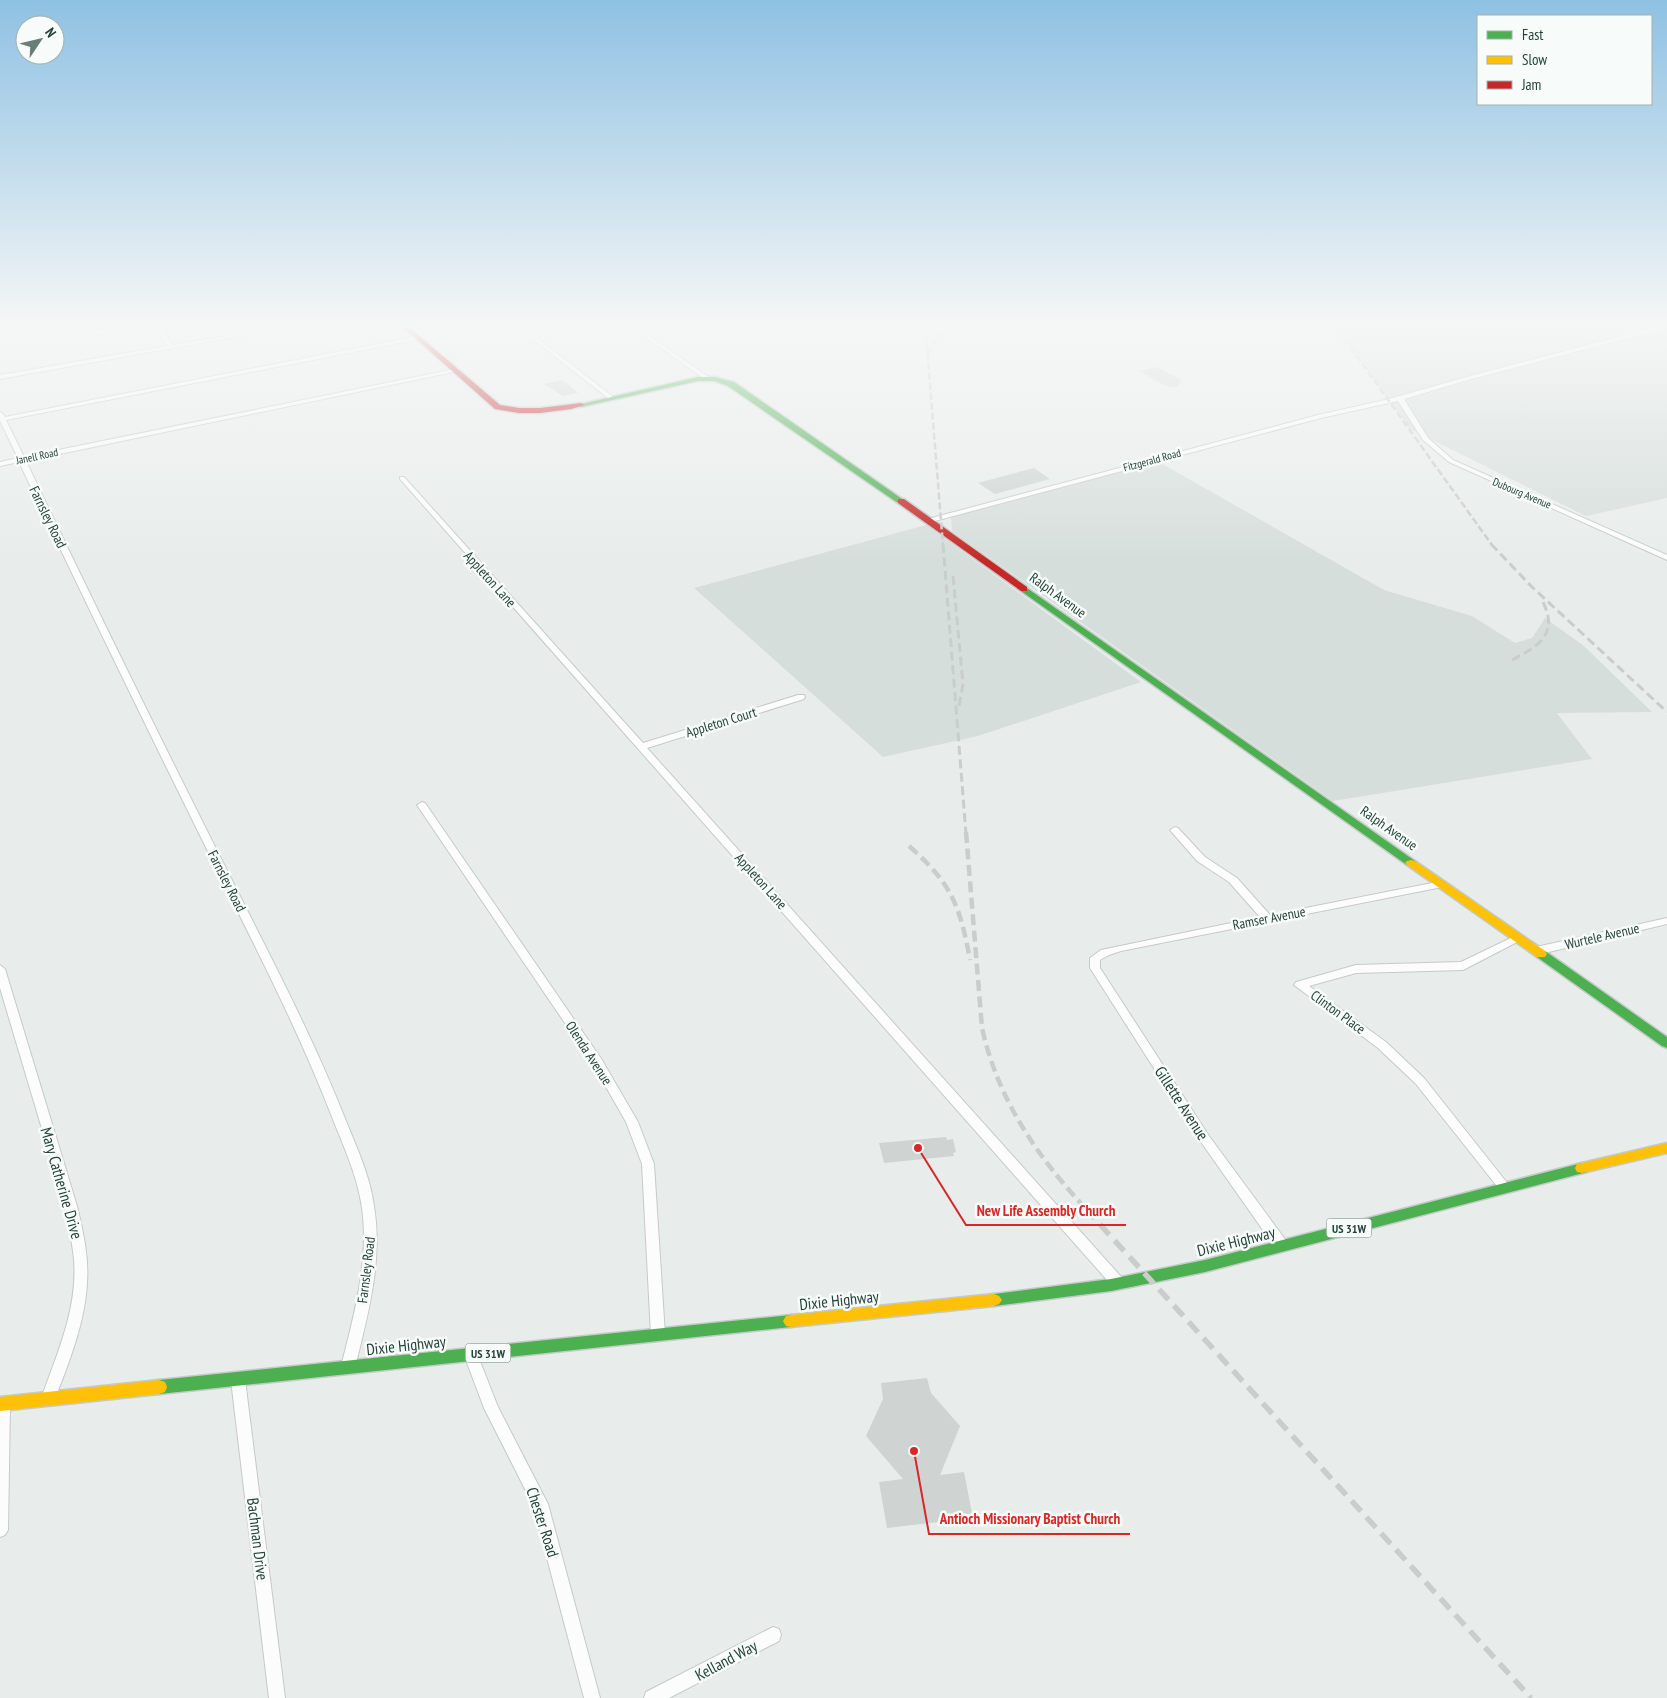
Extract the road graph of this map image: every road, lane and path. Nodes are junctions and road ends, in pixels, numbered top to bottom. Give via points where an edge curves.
1 (75, 402) edge
2 (303, 402) edge
3 (492, 402) edge
4 (585, 402) edge
5 (757, 402) edge
6 (1381, 402) edge
7 (1402, 402) edge
8 (1, 416) edge
9 (21, 460) junction
10 (0, 464) edge
11 (402, 478) dead end
12 (928, 520) junction
13 (1667, 558) edge
14 (801, 698) dead end
15 (641, 747) junction
16 (422, 806) dead end
17 (1175, 830) dead end
18 (1442, 884) junction
19 (1268, 919) junction
20 (1667, 921) edge
21 (1517, 938) junction
22 (1536, 951) junction
23 (1097, 956) joint
24 (0, 969) edge
25 (1667, 1043) edge
26 (1667, 1148) edge
27 (1504, 1187) junction
28 (1282, 1246) junction
29 (1119, 1284) junction
30 (658, 1335) junction
31 (471, 1355) junction
32 (348, 1367) junction
33 (238, 1380) junction
34 (48, 1399) junction
35 (1, 1404) edge
36 (0, 1530) edge
37 (773, 1635) dead end
38 (277, 1698) edge
39 (592, 1698) edge
40 (652, 1698) edge

1 - 8 street
2 - 9 street, Janell Road
3 - 4 street, Ralph Avenue via 512,412 543,411
5 - 12 street, Ralph Avenue
6 - 12 street, Fitzgerald Road
7 - 13 street, Dubourg Avenue via 1424,439 1451,461
8 - 9 street, Farnsley Road
9 - 10 street, Janell Road
9 - 32 street, Farnsley Road via 302,1030 358,1170 370,1213 371,1250
11 - 15 street, Appleton Lane
12 - 18 street, Ralph Avenue
14 - 15 street, Appleton Court
15 - 29 street, Appleton Lane
16 - 30 street, Olenda Avenue via 631,1116 648,1164
17 - 19 street via 1201,859 1233,880
18 - 19 street, Ramser Avenue
18 - 21 street, Ralph Avenue
19 - 23 street, Ramser Avenue via 1121,948
20 - 22 street, Wurtele Avenue
21 - 22 street, Ralph Avenue
21 - 27 street, Clinton Place via 1463,966 1356,970 1300,984 1382,1044 1420,1081
22 - 25 street, Ralph Avenue
23 - 28 street, Gillette Avenue via 1094,962 1100,976 1205,1139
24 - 34 street, Mary Catherine Drive via 71,1206 82,1264 76,1319
26 - 27 street, Dixie Highway / US 31W
27 - 28 street, Dixie Highway / US 31W
28 - 29 street, Dixie Highway / US 31W
29 - 30 street, Dixie Highway / US 31W via 970,1304
30 - 31 street, Dixie Highway / US 31W
31 - 32 street, Dixie Highway / US 31W
31 - 39 street, Chester Road via 491,1408 540,1504
32 - 33 street, Dixie Highway / US 31W
33 - 34 street, Dixie Highway / US 31W
33 - 38 street, Bachman Drive
34 - 35 street, Dixie Highway / US 31W
35 - 36 street
37 - 40 street, Kelland Way

